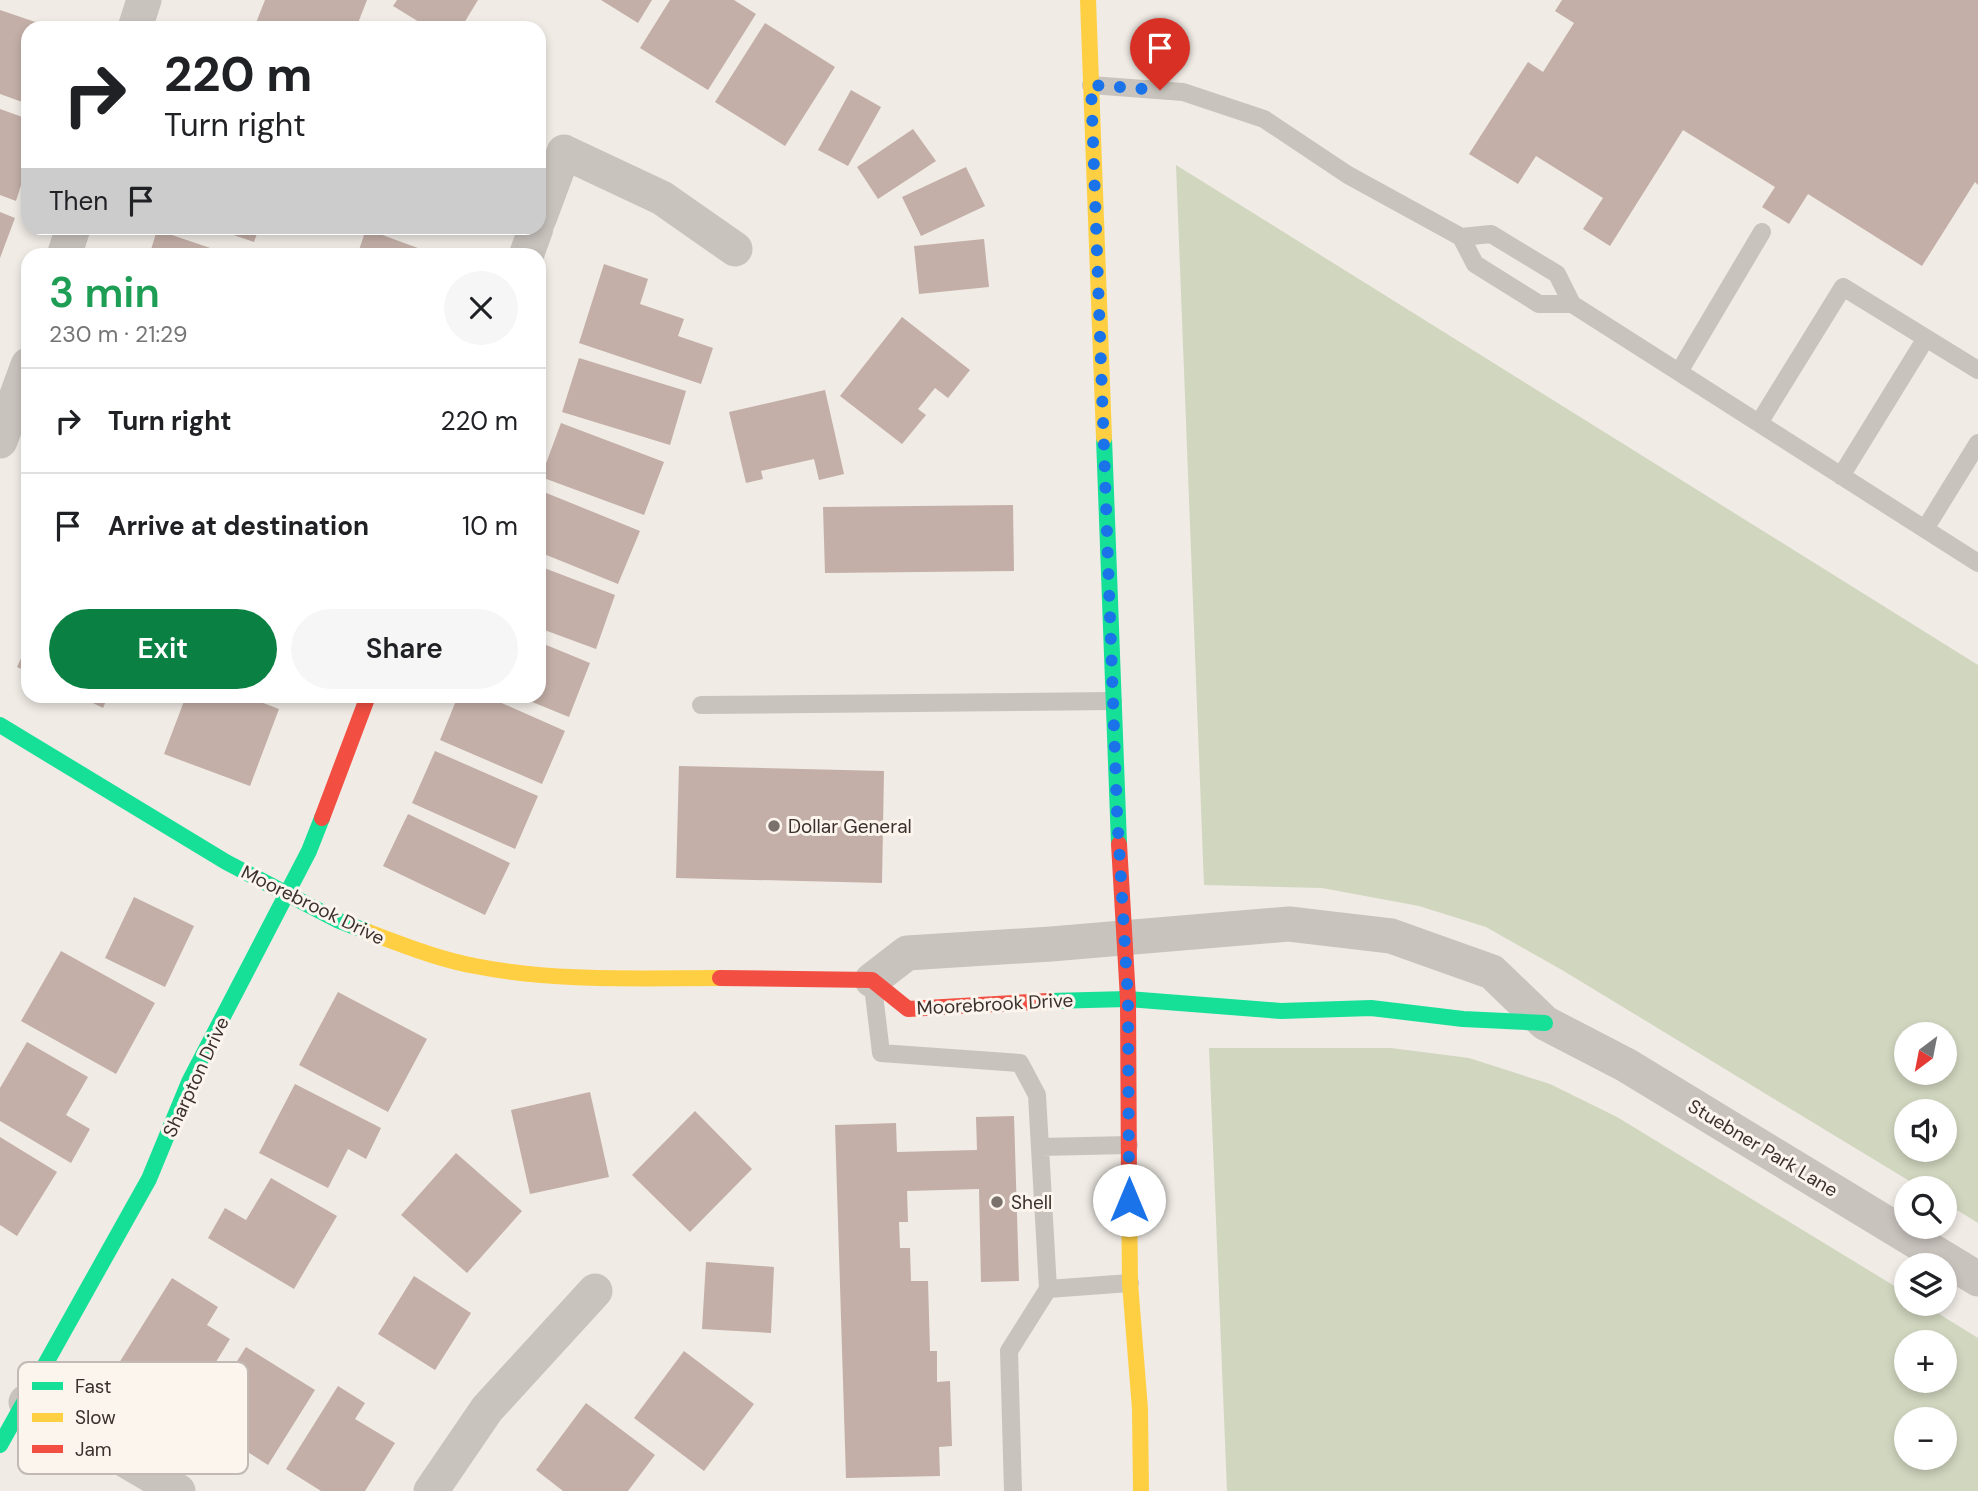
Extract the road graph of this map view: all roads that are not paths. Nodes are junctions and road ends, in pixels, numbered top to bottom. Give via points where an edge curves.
1 (144, 0) edge
2 (1088, 0) edge
3 (137, 21) edge
4 (1091, 85) junction
5 (546, 200) edge
6 (1762, 232) dead end
7 (1461, 237) junction
8 (735, 249) dead end
9 (1572, 304) junction
10 (1926, 338) junction
11 (1978, 370) edge
12 (1679, 372) junction
13 (21, 384) edge
14 (1759, 423) junction
15 (0, 441) edge
16 (1978, 443) edge
17 (1841, 476) junction
18 (1925, 530) junction
19 (1978, 563) edge
20 (1113, 701) junction
21 (365, 703) edge
22 (701, 705) dead end
23 (0, 724) edge
24 (286, 894) junction
25 (1124, 938) junction
26 (872, 980) junction
27 (1128, 999) junction
28 (1545, 1023) junction
29 (1129, 1145) junction
30 (1040, 1147) junction
31 (1978, 1279) edge
32 (1130, 1283) junction
33 (1048, 1289) junction
34 (595, 1292) dead end
35 (48, 1362) edge
36 (18, 1415) edge
37 (0, 1445) edge
38 (149, 1474) edge
39 (178, 1491) edge
40 (431, 1491) edge
41 (1013, 1491) edge
42 (1141, 1491) edge

1 - 3 street
2 - 4 street
4 - 7 lane via 1184,92 1264,119 1348,174
4 - 20 street
5 - 8 street via 564,152 662,198
6 - 12 lane
7 - 9 lane via 1475,264 1539,304
7 - 9 lane via 1491,234 1557,274
9 - 12 lane
10 - 11 lane
10 - 14 lane via 1843,287
10 - 17 lane
12 - 14 lane
13 - 15 street
14 - 17 lane
16 - 18 lane
17 - 18 lane
18 - 19 lane
20 - 22 lane
20 - 25 street
21 - 24 street, Sharpton Drive via 309,851
23 - 24 street, Moorebrook Drive
24 - 26 street, Moorebrook Drive via 377,937 425,953 526,974
24 - 35 street, Sharpton Drive via 189,1082 149,1179
25 - 26 street via 907,953
25 - 27 street
25 - 28 street, Stuebner Park Lane via 1289,924 1391,936 1492,972
26 - 27 street, Moorebrook Drive via 908,1009
26 - 30 lane via 881,1053 1020,1063 1037,1095
27 - 28 street, Stuebner Park Lane via 1281,1011 1371,1008
27 - 29 street
28 - 31 street, Stuebner Park Lane via 1626,1065
29 - 30 lane
29 - 32 street
30 - 33 lane
32 - 33 lane
32 - 42 street
33 - 41 lane via 1009,1351
34 - 40 street via 487,1409
36 - 37 street, Sharpton Drive
38 - 39 street

